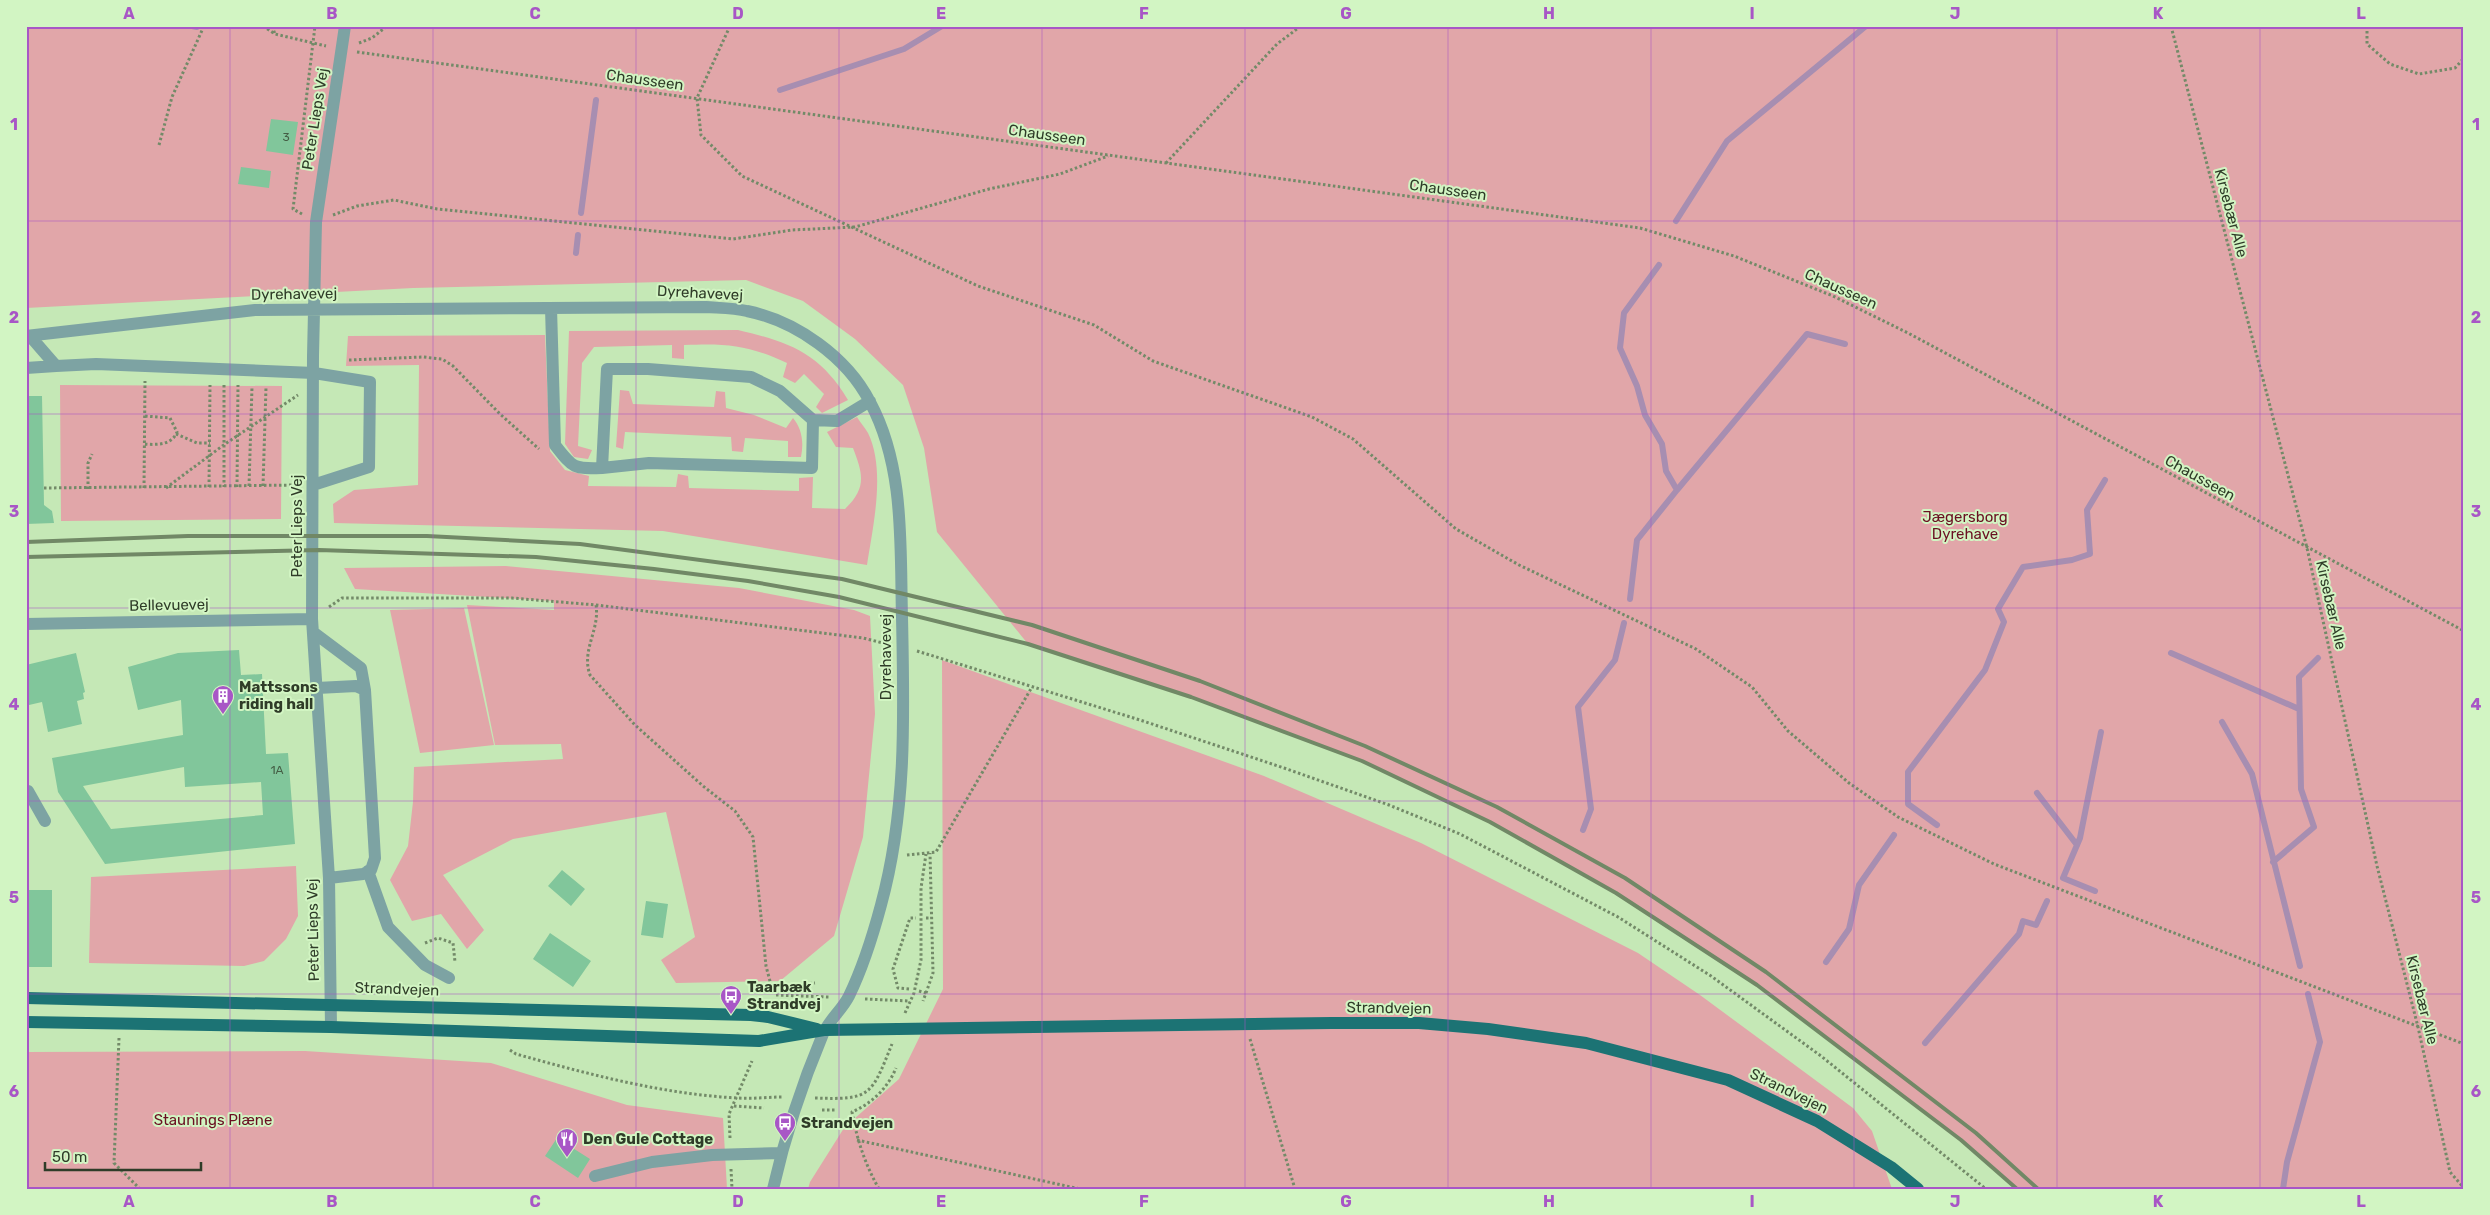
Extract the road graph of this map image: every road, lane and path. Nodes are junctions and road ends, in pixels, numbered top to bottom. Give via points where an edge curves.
1 (204, 26) edge
2 (263, 26) edge
3 (272, 26) edge
4 (315, 26) edge
5 (345, 26) edge
6 (388, 26) edge
7 (730, 26) edge
8 (1301, 26) edge
9 (2171, 26) edge
10 (2367, 26) edge
11 (275, 34) junction
12 (313, 44) junction
13 (342, 50) junction
14 (2464, 58) edge
15 (697, 98) junction
16 (159, 145) dead end
17 (1110, 156) junction
18 (1166, 164) junction
19 (316, 222) junction
20 (855, 227) junction
21 (551, 308) junction
22 (28, 337) edge
23 (344, 361) dead end
24 (56, 366) junction
25 (26, 368) edge
26 (210, 369) junction
27 (224, 370) junction
28 (238, 370) junction
29 (252, 371) junction
30 (266, 371) junction
31 (314, 378) junction
32 (145, 392) dead end
33 (870, 401) junction
34 (145, 416) junction
35 (265, 418) junction
36 (813, 420) junction
37 (252, 425) junction
38 (176, 434) junction
39 (238, 435) junction
40 (210, 443) junction
41 (144, 444) junction
42 (225, 444) junction
43 (540, 450) dead end
44 (92, 454) dead end
45 (210, 455) junction
46 (602, 468) junction
47 (313, 485) junction
48 (236, 486) junction
49 (249, 486) junction
50 (263, 486) junction
51 (209, 487) junction
52 (224, 487) junction
53 (44, 488) dead end
54 (144, 488) junction
55 (166, 488) junction
56 (88, 489) junction
57 (2307, 548) junction
58 (596, 605) junction
59 (26, 624) edge
60 (312, 626) junction
61 (2464, 631) edge
62 (890, 645) dead end
63 (905, 655) junction
64 (1032, 687) junction
65 (317, 688) junction
66 (365, 690) junction
67 (26, 790) edge
68 (45, 821) dead end
69 (930, 853) junction
70 (368, 871) junction
71 (328, 878) junction
72 (916, 918) dead end
73 (926, 918) dead end
74 (932, 918) junction
75 (412, 952) junction
76 (452, 973) joint
77 (814, 983) dead end
78 (909, 989) dead end
79 (919, 991) dead end
80 (926, 993) junction
81 (776, 995) dead end
82 (808, 996) dead end
83 (26, 998) edge
84 (848, 998) junction
85 (923, 1001) dead end
86 (330, 1004) junction
87 (26, 1022) edge
88 (120, 1024) junction
89 (1245, 1024) junction
90 (331, 1027) junction
91 (2418, 1027) junction
92 (824, 1030) junction
93 (481, 1032) junction
94 (896, 1036) dead end
95 (2464, 1044) edge
96 (752, 1061) dead end
97 (896, 1068) dead end
98 (768, 1097) dead end
99 (738, 1098) junction
100 (826, 1098) dead end
101 (734, 1106) dead end
102 (764, 1108) dead end
103 (822, 1110) dead end
104 (834, 1110) dead end
105 (857, 1140) junction
106 (781, 1153) junction
107 (595, 1176) dead end
108 (2464, 1188) edge
109 (140, 1189) edge
110 (774, 1189) edge
111 (879, 1189) edge
112 (1080, 1189) edge
113 (1295, 1189) edge
114 (1918, 1189) edge
115 (1986, 1189) edge

1 - 16 path via 172,97
2 - 11 path, Chausseen
3 - 11 path
4 - 12 path
5 - 13 street, Peter Lieps Vej
6 - 13 path via 372,38
7 - 15 path
8 - 18 path via 1277,44
9 - 57 path, Kirsebær Alle
10 - 14 path via 2366,44 2390,64 2419,74 2455,68
11 - 12 path, Chausseen
12 - 13 path, Chausseen
12 - 19 path via 293,209
13 - 15 path, Chausseen
13 - 19 street, Peter Lieps Vej
15 - 17 path, Chausseen
15 - 20 path via 701,136 742,176
17 - 18 path, Chausseen
17 - 20 path via 1060,174 988,189
18 - 57 path, Chausseen via 1640,228 1734,256 1833,296 1916,338
19 - 20 path via 357,206 394,200 437,209 733,239 792,230
19 - 31 street, Peter Lieps Vej
20 - 91 path via 978,286 1094,325 1153,361 1312,417 1353,439 1456,529 1518,565 1696,649 1752,688 1788,731 1849,783 1898,818 1994,864
21 - 22 street, Dyrehavevej via 255,310
21 - 33 street, Dyrehavevej via 706,306 746,310 781,321 818,343 848,369
21 - 46 street via 555,446 568,462 578,468
22 - 24 street
23 - 43 path via 442,359
24 - 25 street
24 - 26 street via 96,364
26 - 27 street
26 - 40 path
27 - 28 street
27 - 42 path
28 - 29 street
28 - 39 path
29 - 30 street
29 - 37 path
30 - 31 street
30 - 35 path
31 - 35 path
31 - 47 street, Peter Lieps Vej
31 - 47 street via 370,382 370,392 369,467
32 - 34 path
33 - 36 street via 837,421
33 - 63 street, Dyrehavevej via 894,470 900,523
34 - 38 path via 170,418
34 - 41 path
35 - 37 path
35 - 50 path
36 - 46 street via 812,468 649,463
36 - 46 street via 780,391 750,377 607,369
37 - 39 path
37 - 49 path
38 - 40 path via 197,443
38 - 41 path via 167,442
39 - 42 path
39 - 48 path
40 - 45 path
41 - 54 path
42 - 45 path
42 - 52 path
44 - 56 path via 88,463
45 - 51 path
45 - 55 path
47 - 50 path
47 - 60 street, Peter Lieps Vej
48 - 49 path
48 - 52 path
49 - 50 path
51 - 52 path
51 - 55 path
53 - 56 path
54 - 55 path
54 - 56 path
57 - 61 path, Chausseen
57 - 91 path, Kirsebær Alle via 2375,856
58 - 60 path via 512,598 342,598
58 - 62 path via 863,638
58 - 77 path via 598,618 586,654 590,675 635,725 735,811 753,837 766,966 771,985
59 - 60 street, Bellevuevej
60 - 65 street, Peter Lieps Vej
60 - 66 street via 361,668
63 - 64 path via 943,657
63 - 84 street, Dyrehavevej via 902,785 894,855 877,920
64 - 69 path via 936,852
64 - 115 path via 1149,723 1389,805 1460,834 1543,876 1618,917 1711,976 1821,1056
65 - 66 street via 356,686
65 - 71 street, Peter Lieps Vej
66 - 70 street via 375,858
67 - 68 street
69 - 74 path
69 - 84 path via 926,854 921,888 921,960 910,1001
70 - 71 street
70 - 75 street via 388,927
71 - 86 street, Peter Lieps Vej
72 - 78 path via 910,918 893,969 898,988
73 - 74 path
74 - 80 path via 932,973
75 - 76 street via 425,965
75 - 76 path via 438,938 452,943
79 - 80 path
80 - 85 path
81 - 82 path
83 - 86 main road, Strandvejen
84 - 92 street, Dyrehavevej
86 - 90 street, Peter Lieps Vej
86 - 92 main road, Strandvejen via 750,1015
87 - 88 main road, Strandvejen
88 - 90 main road, Strandvejen
88 - 109 path via 114,1163
89 - 92 main road, Strandvejen
89 - 113 path
89 - 114 main road, Strandvejen via 1419,1024 1488,1029 1586,1043 1728,1080 1817,1121 1891,1167
90 - 93 main road, Strandvejen
91 - 95 path
91 - 108 path, Kirsebær Alle via 2450,1172
92 - 93 main road, Strandvejen via 759,1041
92 - 106 street
93 - 99 path via 516,1054 596,1076 675,1091
94 - 100 path via 882,1070 862,1096
96 - 99 path
97 - 105 path via 882,1091 864,1107 852,1112
98 - 99 path
101 - 102 path
103 - 104 path
105 - 111 path
105 - 112 path
106 - 107 street via 662,1160
106 - 110 street

